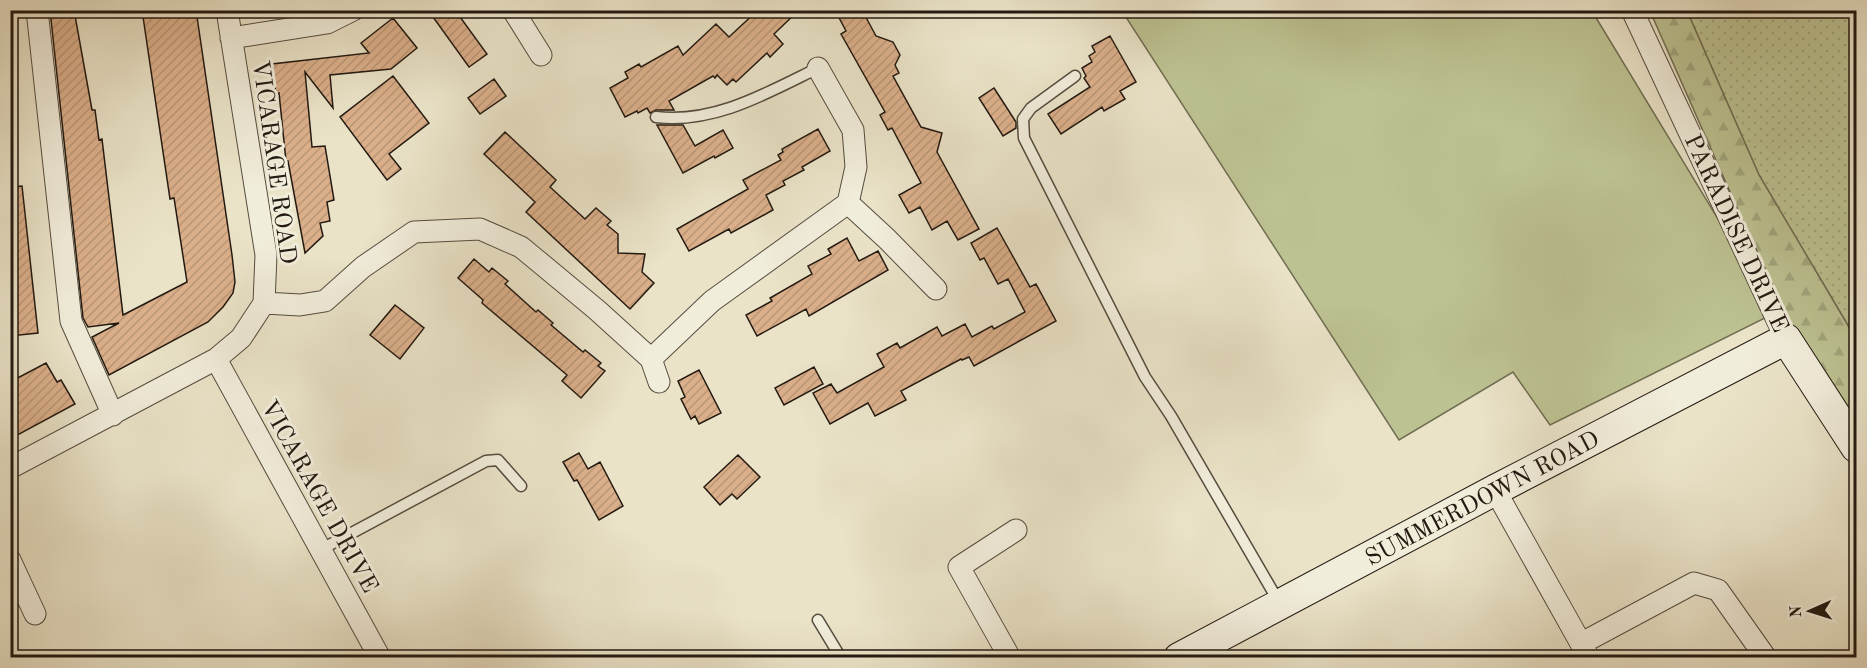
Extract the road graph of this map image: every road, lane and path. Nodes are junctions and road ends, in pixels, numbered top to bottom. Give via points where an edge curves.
1 (37, 10) edge
2 (227, 10) edge
3 (353, 10) edge
4 (513, 10) edge
5 (1632, 10) edge
6 (231, 38) junction
7 (541, 55) dead end
8 (818, 68) joint
9 (1075, 76) dead end
10 (656, 117) dead end
11 (848, 203) junction
12 (936, 289) dead end
13 (264, 303) junction
14 (1786, 339) junction
15 (216, 359) junction
16 (651, 359) junction
17 (659, 382) dead end
18 (113, 415) junction
19 (1857, 447) edge
20 (10, 468) edge
21 (521, 486) dead end
22 (1495, 490) junction
23 (1016, 530) dead end
24 (320, 549) junction
25 (10, 560) edge
26 (1280, 604) junction
27 (35, 615) dead end
28 (819, 620) dead end
29 (1585, 650) edge
30 (380, 657) edge
31 (841, 657) edge
32 (1008, 657) edge
33 (1179, 657) edge
34 (1766, 657) edge

1 - 18 street via 71,321
2 - 6 street, VICARAGE ROAD
3 - 6 street via 327,23
4 - 7 street
5 - 14 street, PARADISE DRIVE
6 - 13 street, VICARAGE ROAD via 266,255
8 - 10 lane via 746,104 676,120
8 - 11 street via 853,130 856,168
9 - 26 lane via 1032,108 1023,119 1024,138 1145,377
11 - 12 street
11 - 16 street via 712,301
13 - 15 street via 240,338
13 - 16 street via 300,305 326,301 363,267 414,232 480,229 521,247
14 - 19 street, PARADISE DRIVE
14 - 22 street, SUMMERDOWN ROAD
15 - 18 street
15 - 24 street, VICARAGE DRIVE
16 - 17 street
18 - 20 street
21 - 24 lane via 498,460 486,461
22 - 26 street, SUMMERDOWN ROAD
22 - 29 street
23 - 32 street via 959,567
24 - 30 street, VICARAGE DRIVE
25 - 27 street
26 - 33 street, SUMMERDOWN ROAD
28 - 31 lane
29 - 34 street via 1694,583 1718,590

